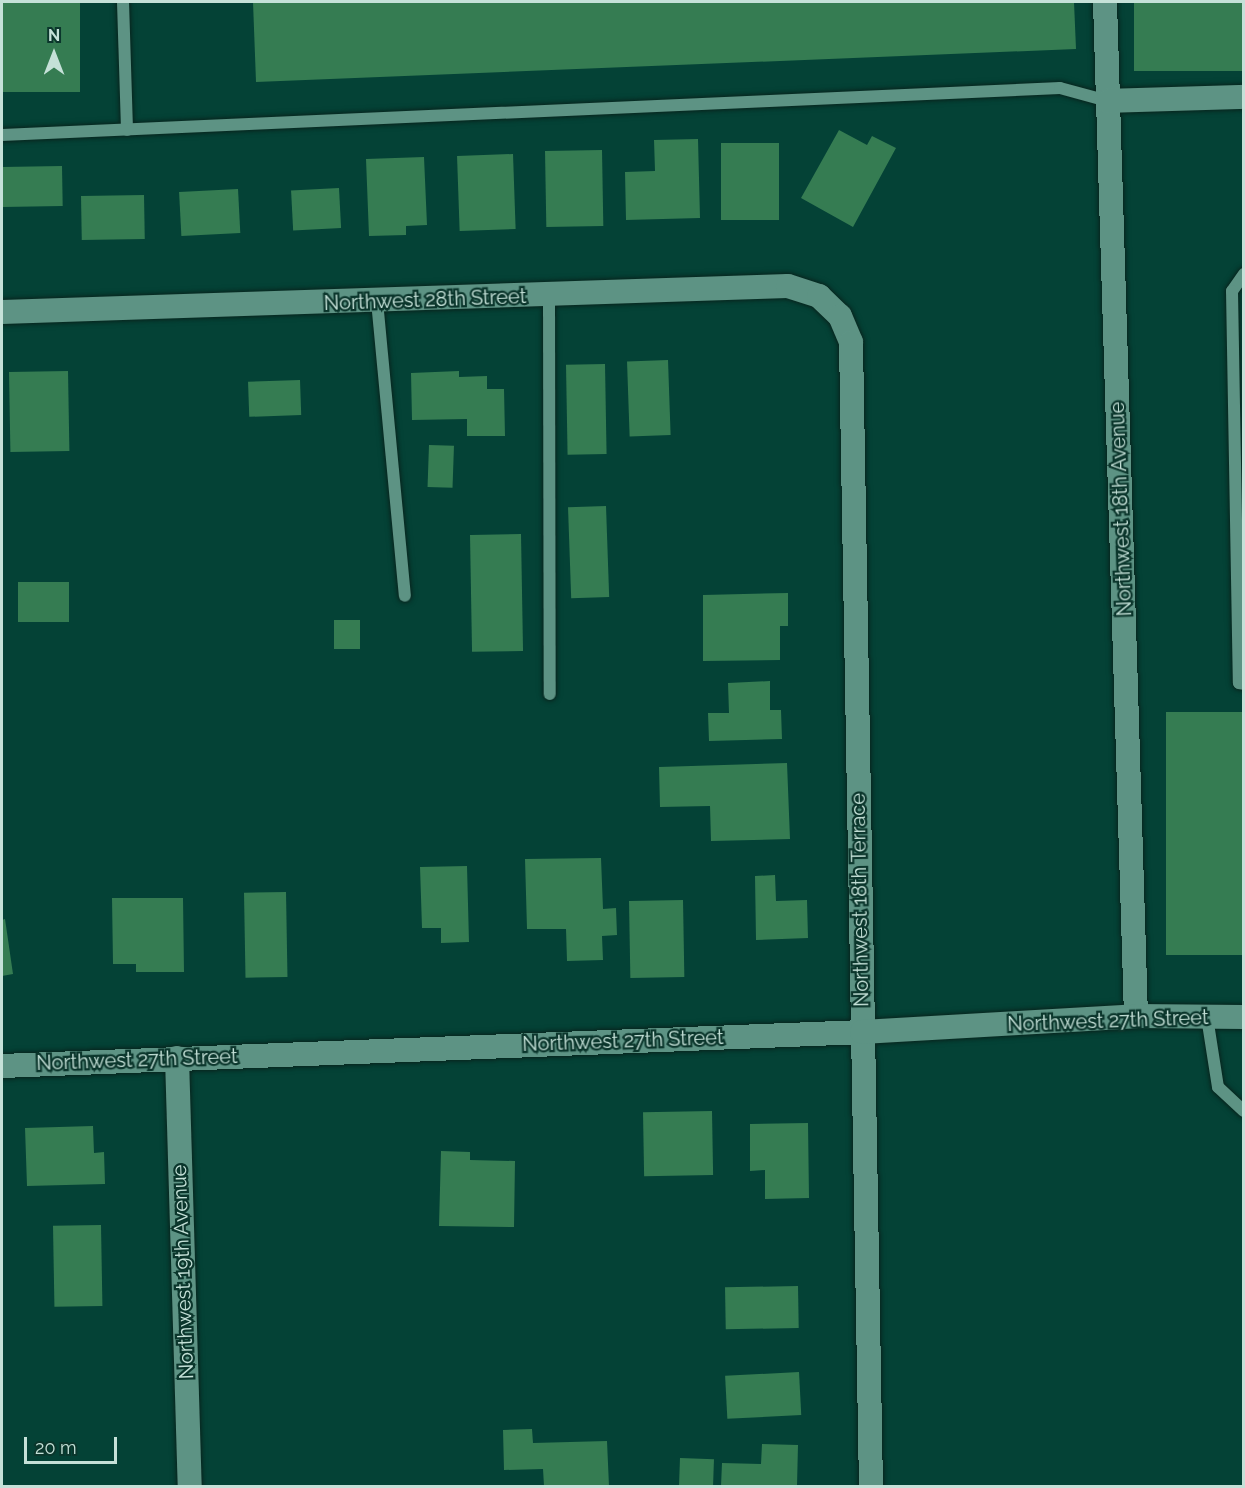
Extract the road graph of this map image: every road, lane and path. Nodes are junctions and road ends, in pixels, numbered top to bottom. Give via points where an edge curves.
1 (123, 2) edge
2 (1105, 2) edge
3 (1244, 97) edge
4 (1108, 101) junction
5 (127, 130) junction
6 (2, 135) edge
7 (1244, 274) edge
8 (549, 297) junction
9 (377, 301) junction
10 (2, 312) edge
11 (840, 316) joint
12 (405, 596) dead end
13 (1244, 684) edge
14 (550, 694) dead end
15 (1136, 1016) junction
16 (1207, 1017) junction
17 (1244, 1017) edge
18 (862, 1032) junction
19 (177, 1058) junction
20 (2, 1066) edge
21 (1244, 1111) edge
22 (190, 1486) edge
23 (872, 1486) edge

1 - 5 lane
2 - 4 street, Northwest 18th Avenue
3 - 4 street
4 - 5 lane via 1060,88
4 - 15 street, Northwest 18th Avenue
5 - 6 lane
7 - 13 lane via 1232,291 1239,683
8 - 9 street, Northwest 28th Street
8 - 11 street, Northwest 28th Street via 788,286 819,296
8 - 14 lane
9 - 10 street, Northwest 28th Street
9 - 12 lane
11 - 18 street, Northwest 18th Terrace via 851,342
15 - 16 street, Northwest 27th Street
15 - 18 street, Northwest 27th Street
16 - 17 street, Northwest 27th Street
16 - 21 lane via 1218,1087
18 - 19 street, Northwest 27th Street
18 - 23 street, Northwest 18th Terrace
19 - 20 street, Northwest 27th Street
19 - 22 street, Northwest 19th Avenue

